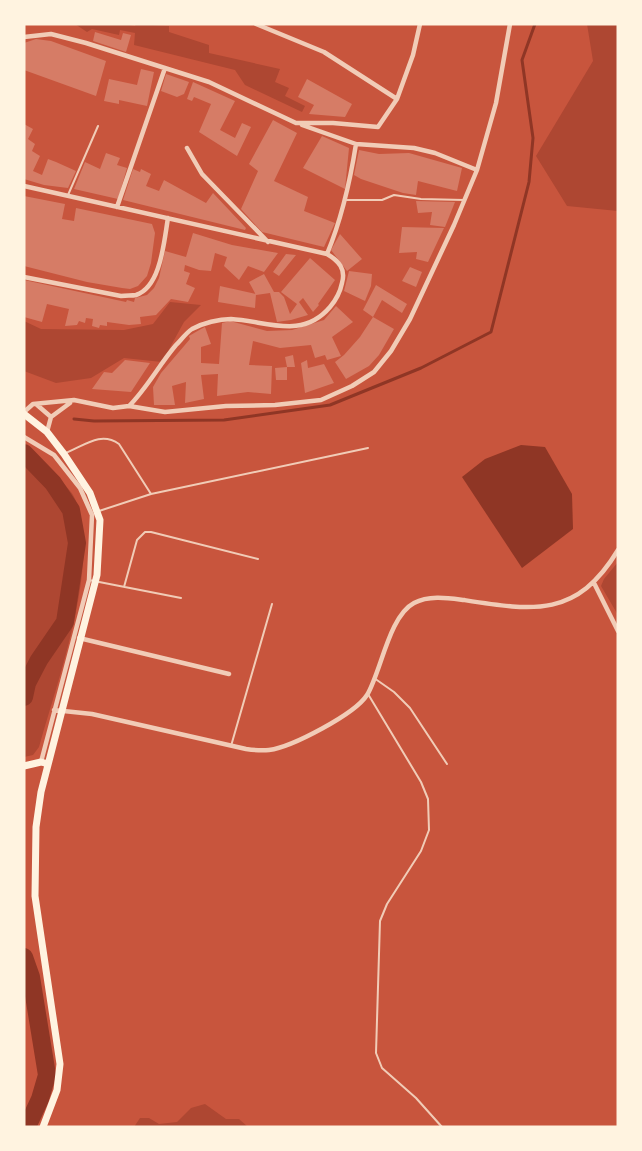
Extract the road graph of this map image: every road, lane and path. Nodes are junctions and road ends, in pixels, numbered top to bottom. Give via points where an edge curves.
1 (256, 24) edge
2 (420, 24) edge
3 (510, 24) edge
4 (24, 37) edge
5 (165, 68) junction
6 (397, 99) junction
7 (296, 123) junction
8 (98, 126) dead end
9 (356, 144) junction
10 (187, 148) dead end
11 (477, 170) junction
12 (24, 186) edge
13 (68, 196) junction
14 (346, 200) junction
15 (465, 200) junction
16 (117, 207) junction
17 (168, 218) junction
18 (268, 242) junction
19 (327, 254) junction
20 (24, 277) edge
21 (74, 400) junction
22 (36, 404) junction
23 (129, 406) junction
24 (24, 413) edge
25 (51, 417) junction
26 (47, 432) junction
27 (24, 437) edge
28 (368, 448) dead end
29 (64, 454) junction
30 (54, 455) junction
31 (152, 494) junction
32 (93, 511) junction
33 (618, 550) edge
34 (258, 558) dead end
35 (92, 581) junction
36 (594, 583) junction
37 (124, 587) junction
38 (181, 598) dead end
39 (272, 604) dead end
40 (618, 631) edge
41 (77, 637) junction
42 (229, 674) dead end
43 (374, 678) junction
44 (368, 694) junction
45 (58, 711) junction
46 (231, 746) junction
47 (45, 763) junction
48 (447, 764) dead end
49 (24, 766) edge
50 (43, 1127) edge
51 (441, 1127) edge

1 - 6 street via 324,52
2 - 6 street
3 - 11 street via 496,103
4 - 5 street via 51,34
5 - 7 street via 208,82
5 - 16 street
6 - 7 street via 378,127
7 - 9 street
8 - 13 lane
9 - 11 street via 414,148
9 - 14 street
10 - 18 street via 202,174
11 - 15 street
12 - 13 street
13 - 16 street
14 - 15 lane via 382,200 393,195
14 - 19 street
15 - 23 street via 391,351 374,372 352,386 321,400 275,405 165,412
16 - 17 street
17 - 18 street
17 - 20 street via 161,258 151,285 137,295 121,296
18 - 19 street
19 - 23 street via 344,275 341,290 321,318 284,327 229,319 201,324 189,331
21 - 22 street
21 - 23 street via 113,408
21 - 25 street
22 - 24 street
22 - 25 street
24 - 26 main road
25 - 26 street
26 - 29 main road
27 - 30 street
28 - 31 lane
29 - 30 lane
29 - 31 lane via 103,437 112,439 120,444
29 - 32 main road via 90,493
30 - 32 street
31 - 32 lane
32 - 35 main road via 100,520
33 - 36 street
34 - 37 lane via 145,532 137,540
35 - 37 lane
35 - 41 main road
36 - 40 street
36 - 43 street via 556,605 543,607 515,608 435,597 413,603 402,614
37 - 38 lane
39 - 46 lane
41 - 42 street
41 - 45 main road
43 - 44 street
43 - 48 lane via 410,708
44 - 46 street via 360,704 300,741 269,750
44 - 51 lane via 421,782 428,799 429,830 380,921 376,1053 382,1068
45 - 46 street via 92,714
45 - 47 main road
47 - 49 main road
47 - 50 main road via 36,827 35,896 60,1064 57,1090

